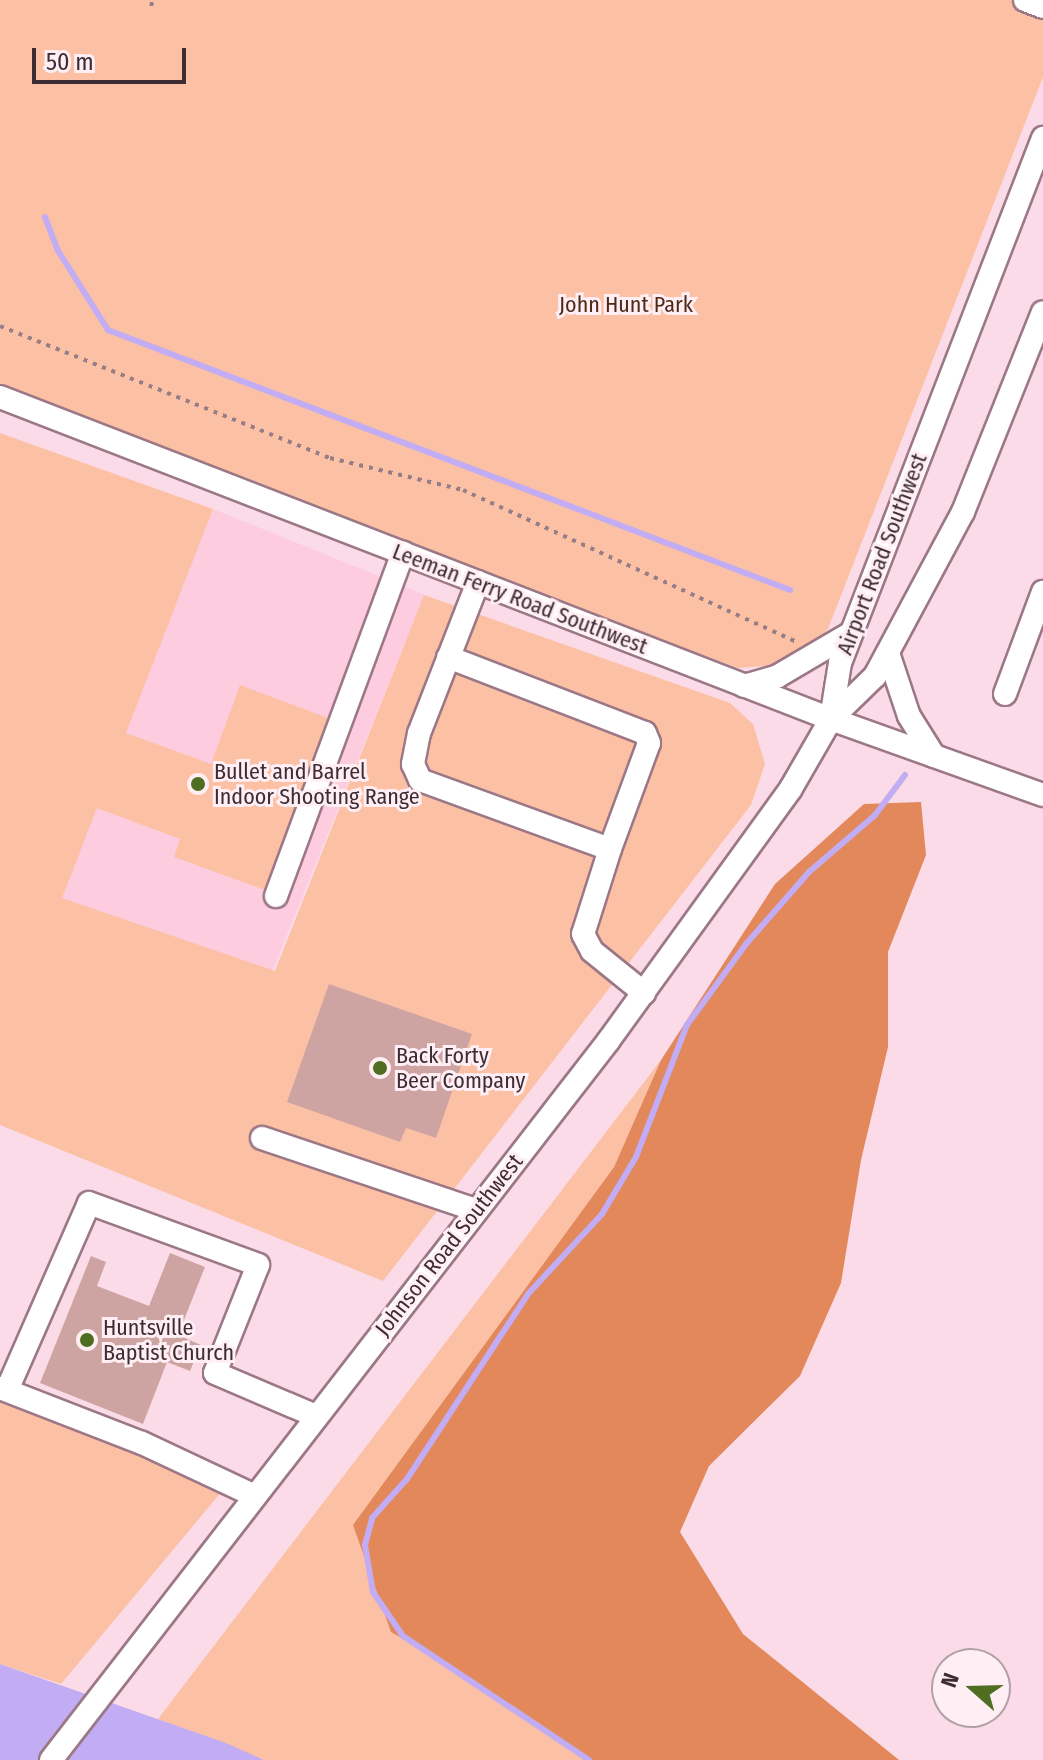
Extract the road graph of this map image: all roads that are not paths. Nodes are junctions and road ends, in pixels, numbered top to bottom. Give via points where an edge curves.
1 (1025, 0) edge
2 (1043, 7) edge
3 (1043, 138) edge
4 (1043, 312) edge
5 (0, 397) edge
6 (403, 553) junction
7 (478, 582) junction
8 (1043, 592) edge
9 (851, 633) junction
10 (888, 653) junction
11 (448, 657) junction
12 (744, 686) junction
13 (1005, 694) dead end
14 (831, 719) junction
15 (934, 756) junction
16 (1043, 795) edge
17 (610, 849) junction
18 (276, 896) dead end
19 (644, 993) junction
20 (262, 1138) dead end
21 (476, 1210) junction
22 (4, 1389) edge
23 (316, 1416) junction
24 (253, 1495) junction
25 (51, 1760) edge

1 - 2 street
3 - 9 street, Airport Road Southwest
4 - 10 street, Airport Road Southwest via 963,512
5 - 6 street, Leeman Ferry Road Southwest
6 - 7 street, Leeman Ferry Road Southwest
6 - 18 street
7 - 11 street
7 - 12 street, Leeman Ferry Road Southwest
8 - 13 street
9 - 12 street via 778,676
9 - 14 street, Airport Road Southwest
10 - 14 street, Airport Road Southwest via 875,676
10 - 15 street via 909,716
11 - 17 street via 419,733 413,764 420,780
11 - 17 street via 645,733 649,743
12 - 14 street, Leeman Ferry Road Southwest
14 - 15 street, Leeman Ferry Road Southwest
14 - 19 street, Johnson Road Southwest via 790,790
15 - 16 street, Leeman Ferry Road Southwest
17 - 19 street via 583,934 592,951
19 - 21 street, Johnson Road Southwest
20 - 21 street
21 - 23 street, Johnson Road Southwest
22 - 23 street via 89,1203 258,1265 215,1373
22 - 24 street via 142,1443
23 - 24 street, Johnson Road Southwest
24 - 25 street, Johnson Road Southwest

